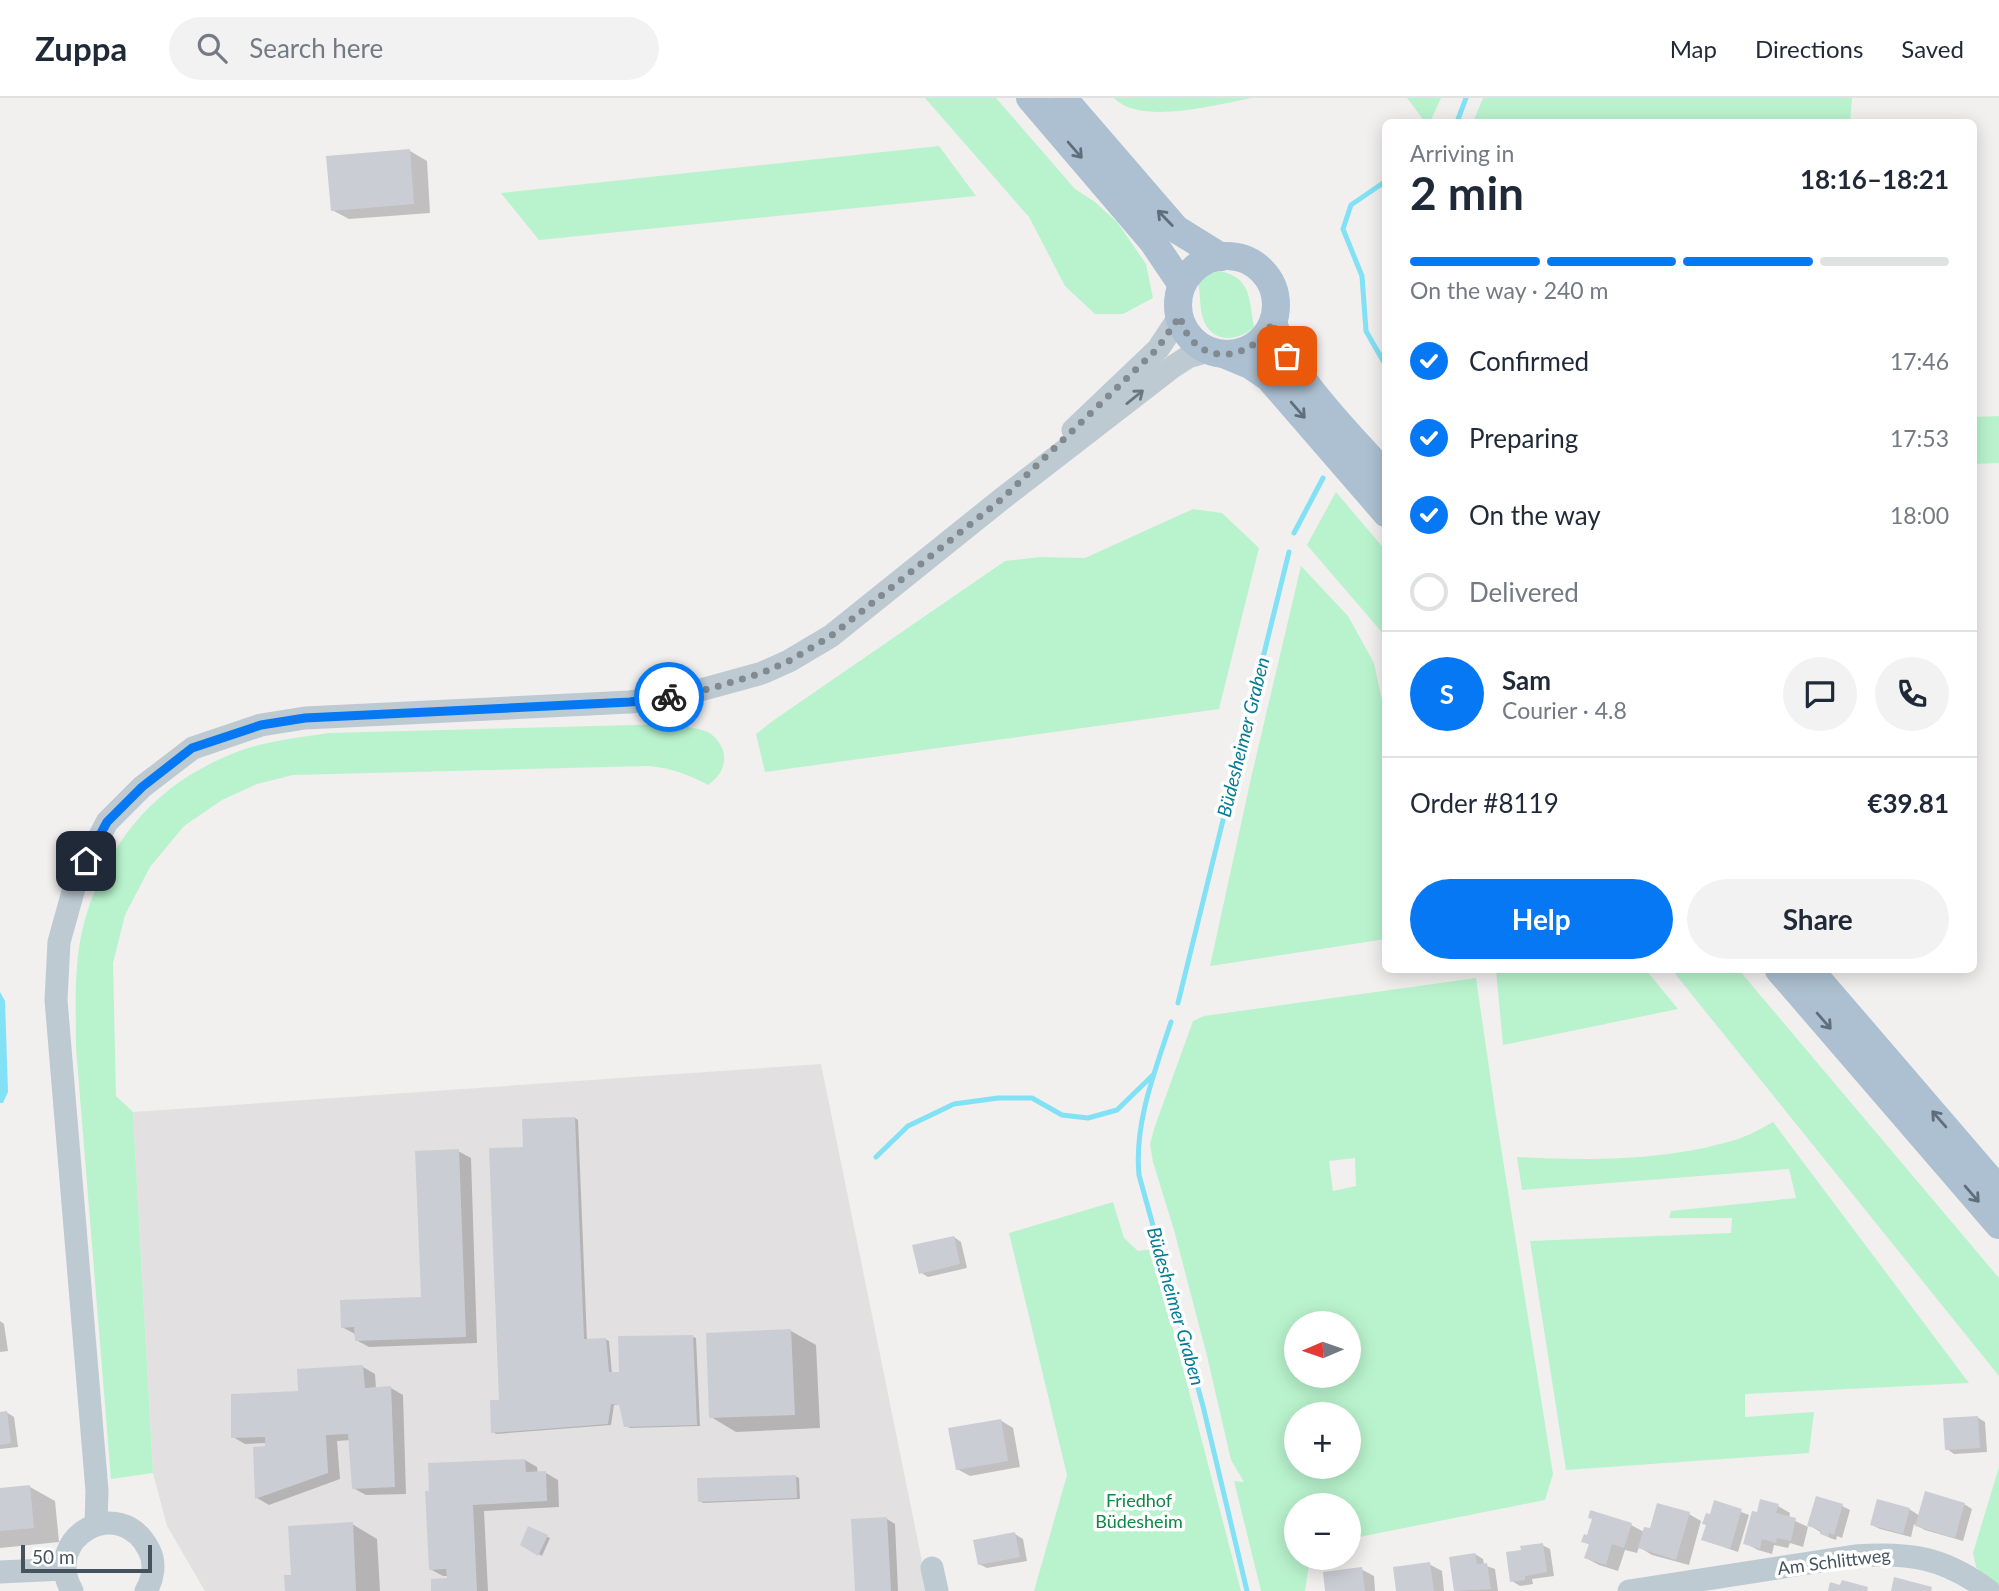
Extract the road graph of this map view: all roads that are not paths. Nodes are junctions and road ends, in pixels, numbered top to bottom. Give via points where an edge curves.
1 (1030, 98) edge
2 (1063, 98) edge
3 (1221, 257) junction
4 (1182, 285) junction
5 (1180, 316) junction
6 (1273, 322) junction
7 (1217, 353) junction
8 (1382, 471) edge
9 (1003, 498) junction
10 (1382, 508) edge
11 (1782, 973) edge
12 (1813, 973) edge
13 (1999, 1190) edge
14 (1999, 1225) edge
15 (96, 1524) junction
16 (932, 1568) dead end
17 (64, 1569) junction
18 (0, 1572) edge
19 (1756, 1582) edge
20 (154, 1589) edge
21 (72, 1591) edge
22 (937, 1591) edge
23 (1629, 1591) edge
24 (1989, 1591) edge

1 -> 4 main road via 1153,242
3 -> 2 main road via 1176,229
3 - 4 main road via 1202,263
3 - 6 main road via 1249,262 1265,275 1274,294
4 - 5 main road
5 - 7 main road via 1191,340
5 - 9 street via 1157,349
6 - 7 main road via 1249,349
6 - 8 main road via 1295,370
9 -> 7 street via 1174,366 1188,357
7 -> 10 main road via 1269,378
9 - 15 street via 831,636 762,673 686,694 630,702 305,718 261,725 192,748 107,822 76,881 59,942 56,1000 97,1491
11 -> 14 main road
13 -> 12 main road
15 - 17 street via 73,1541
15 - 20 street via 123,1525 144,1540 151,1554
16 - 22 street
17 - 18 street
17 - 21 street
19 - 23 street, Am Schlittweg
19 - 24 street, Am Schlittweg via 1855,1556 1891,1553 1923,1557

